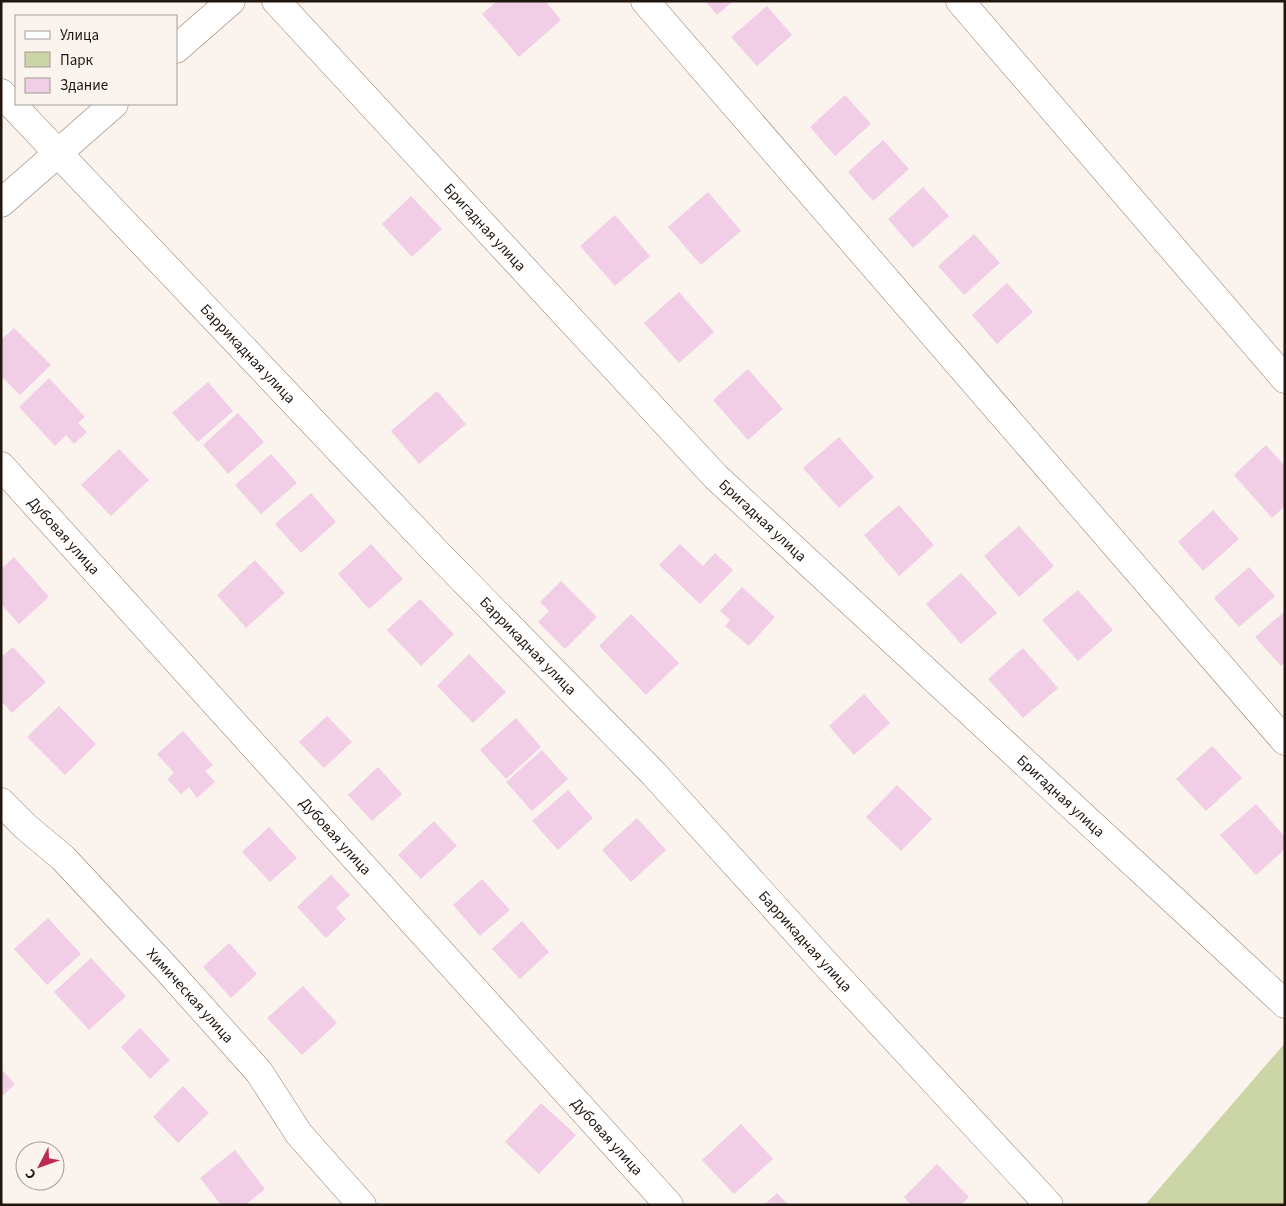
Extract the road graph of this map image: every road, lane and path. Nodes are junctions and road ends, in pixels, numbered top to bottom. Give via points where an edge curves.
1 (231, 1) edge
2 (276, 1) edge
3 (645, 1) edge
4 (960, 1) edge
5 (178, 47) edge
6 (1, 93) edge
7 (113, 105) edge
8 (57, 154) junction
9 (1, 203) edge
10 (1285, 379) edge
11 (1, 466) edge
12 (1285, 740) edge
13 (1, 802) edge
14 (1285, 1004) edge
15 (362, 1205) edge
16 (669, 1205) edge
17 (1049, 1205) edge

1 - 5 street
2 - 14 street, Бригадная улица via 716,477
3 - 12 street
4 - 10 street
6 - 8 street, Баррикадная улица
7 - 8 street
8 - 9 street
8 - 17 street, Баррикадная улица via 439,555 654,774
11 - 16 street, Дубовая улица
13 - 15 street, Химическая улица via 63,858 172,974 259,1072 299,1134

